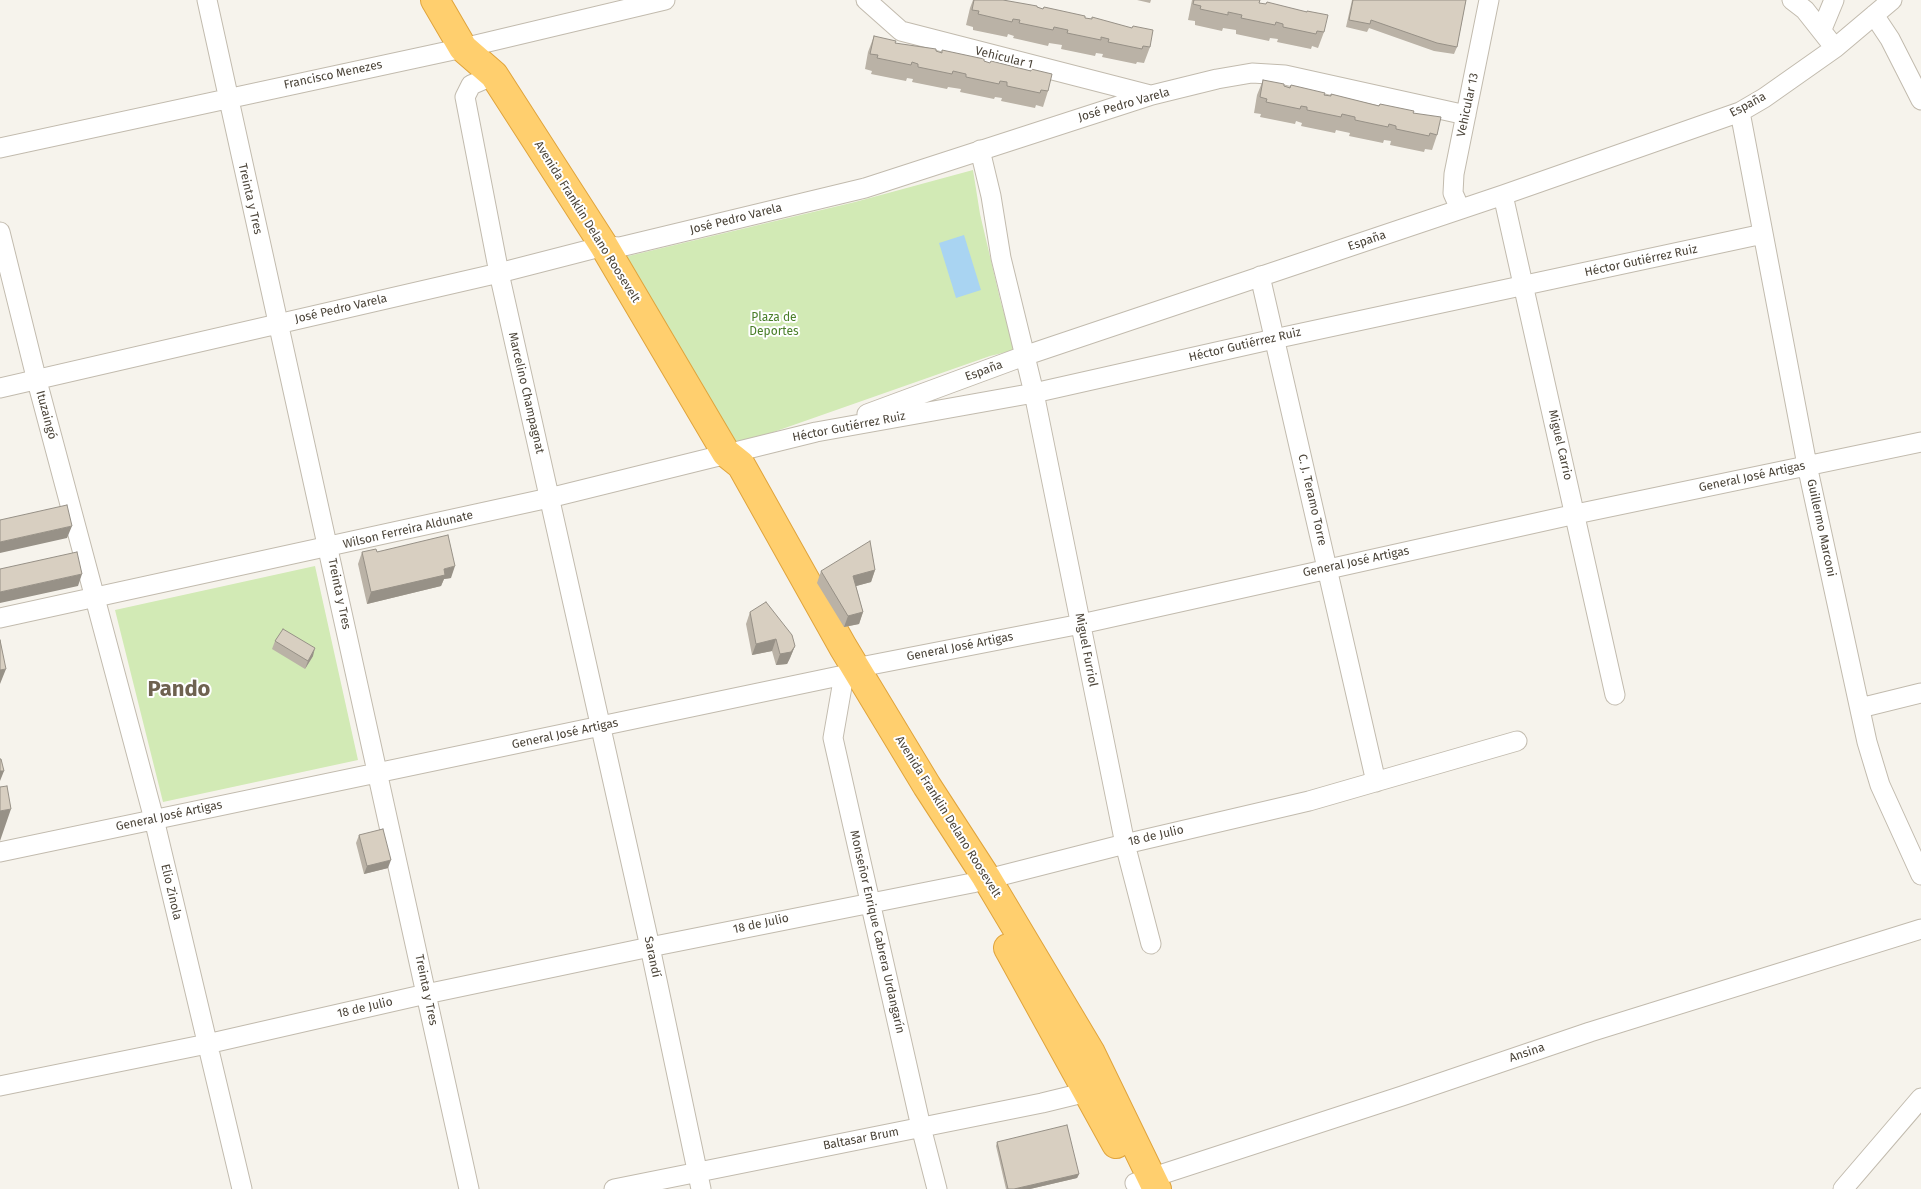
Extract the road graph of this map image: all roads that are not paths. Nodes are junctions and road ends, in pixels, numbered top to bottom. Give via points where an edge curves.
1 (207, 0) edge
2 (436, 0) edge
3 (665, 0) edge
4 (866, 0) edge
5 (1489, 0) edge
6 (1792, 0) edge
7 (1834, 0) edge
8 (1892, 0) edge
9 (1874, 15) junction
10 (1822, 29) junction
11 (463, 48) junction
12 (1835, 48) junction
13 (494, 75) junction
14 (1152, 95) junction
15 (227, 98) junction
16 (1921, 100) edge
17 (1740, 112) junction
18 (1466, 114) junction
19 (0, 148) edge
20 (980, 150) junction
21 (1503, 195) junction
22 (1460, 209) junction
23 (0, 232) edge
24 (1763, 234) junction
25 (604, 246) junction
26 (499, 273) junction
27 (1260, 276) junction
28 (1523, 286) junction
29 (279, 322) junction
30 (1274, 338) junction
31 (1024, 356) junction
32 (37, 381) junction
33 (0, 388) edge
34 (1034, 393) junction
35 (816, 432) junction
36 (1921, 442) edge
37 (726, 453) junction
38 (1808, 465) junction
39 (549, 498) junction
40 (1576, 514) junction
41 (328, 548) junction
42 (1328, 568) junction
43 (94, 598) junction
44 (0, 618) edge
45 (1081, 624) junction
46 (850, 671) junction
47 (1921, 693) edge
48 (1615, 695) dead end
49 (1860, 708) junction
50 (600, 726) junction
51 (1517, 741) dead end
52 (379, 772) junction
53 (1376, 782) junction
54 (154, 819) junction
55 (1125, 844) junction
56 (0, 852) edge
57 (1921, 875) edge
58 (979, 880) junction
59 (871, 901) junction
60 (1921, 929) edge
61 (1150, 944) dead end
62 (650, 947) junction
63 (426, 994) junction
64 (207, 1044) junction
65 (0, 1086) edge
66 (1097, 1087) junction
67 (1921, 1098) edge
68 (921, 1128) junction
69 (699, 1181) edge
70 (1145, 1185) edge
71 (242, 1189) edge
72 (469, 1189) edge
73 (614, 1189) edge
74 (937, 1189) edge
75 (1843, 1189) edge

1 - 15 street, Treinta y Tres
2 - 11 highway, Avenida Franklin Delano Roosevelt
3 - 11 street, Francisco Menezes
4 - 14 street, Vehicular 1 via 901,31
5 - 18 street, Vehicular 13
6 - 10 street
7 - 10 street
8 - 9 street, España
9 - 12 street, España
9 - 16 street
10 - 12 street
11 - 13 highway, Avenida Franklin Delano Roosevelt
11 - 15 street, Francisco Menezes
12 - 17 street, España
13 - 25 highway, Avenida Franklin Delano Roosevelt
13 - 26 street, Marcelino Champagnat via 471,85 465,97
14 - 18 street, José Pedro Varela via 1252,73 1285,75
14 - 20 street, José Pedro Varela
15 - 19 street, Francisco Menezes
15 - 29 street, Treinta y Tres
17 - 21 street, España
17 - 24 street, Guillermo Marconi
18 - 22 street, Vehicular 13 via 1454,174 1453,193
20 - 25 street, José Pedro Varela via 865,188 620,247
20 - 31 street, Miguel Furriol
21 - 22 street, España
21 - 28 street, Miguel Carrio
22 - 27 street, España
23 - 32 street, Ituzaingó
24 - 28 street, Héctor Gutiérrez Ruiz
24 - 38 street, Guillermo Marconi
25 - 26 street, José Pedro Varela
25 - 37 highway, Avenida Franklin Delano Roosevelt
26 - 29 street, José Pedro Varela
26 - 39 street, Marcelino Champagnat
27 - 30 street, C. J. Teramo Torre
27 - 31 street, España
28 - 30 street, Héctor Gutiérrez Ruiz
28 - 40 street, Miguel Carrio
29 - 32 street, José Pedro Varela
29 - 41 street, Treinta y Tres
30 - 34 street, Héctor Gutiérrez Ruiz
30 - 42 street, C. J. Teramo Torre
31 - 34 street, Miguel Furriol
31 - 35 street, España
32 - 33 street, José Pedro Varela
32 - 43 street, Ituzaingó
34 - 35 street, Héctor Gutiérrez Ruiz
34 - 45 street, Miguel Furriol
35 - 37 street, Héctor Gutiérrez Ruiz
36 - 38 street, General José Artigas
37 - 39 street, Wilson Ferreira Aldunate
37 - 46 highway, Avenida Franklin Delano Roosevelt via 741,465
38 - 40 street, General José Artigas
38 - 49 street, Guillermo Marconi
39 - 41 street, Wilson Ferreira Aldunate
39 - 50 street, Marcelino Champagnat
40 - 42 street, General José Artigas
40 - 48 street, Miguel Carrio
41 - 43 street, Wilson Ferreira Aldunate
41 - 52 street, Treinta y Tres
42 - 45 street, General José Artigas
42 - 53 street, C. J. Teramo Torre
43 - 44 street, Wilson Ferreira Aldunate
43 - 54 street, Elio Zinola
45 - 46 street, General José Artigas
45 - 55 street, Miguel Furriol
46 - 50 street, General José Artigas
46 - 58 highway, Avenida Franklin Delano Roosevelt via 927,786
46 - 59 street, Monseñor Enrique Cabrera Urdangarín via 833,738
47 - 49 street
49 - 57 street, Guillermo Marconi via 1880,785
50 - 52 street, General José Artigas
50 - 62 street, Sarandí
51 - 53 street, 18 de Julio
52 - 54 street, General José Artigas
52 - 63 street, Treinta y Tres
53 - 55 street, 18 de Julio
54 - 56 street, General José Artigas
54 - 64 street, Elio Zinola
55 - 58 street, 18 de Julio
55 - 61 street, Miguel Furriol
58 - 59 street, 18 de Julio
58 - 66 highway, Avenida Franklin Delano Roosevelt via 1091,1053
59 - 62 street, 18 de Julio
59 - 68 street, Monseñor Enrique Cabrera Urdangarín
60 - 70 street, Ansina via 1590,1032
62 - 63 street, 18 de Julio
62 - 69 street, Sarandí
63 - 64 street, 18 de Julio
63 - 72 street, Treinta y Tres
64 - 65 street, 18 de Julio
64 - 71 street, Elio Zinola
66 - 68 street, Baltasar Brum
66 - 70 highway, Avenida Franklin Delano Roosevelt
67 - 75 street
68 - 69 street, Baltasar Brum
68 - 74 street, Monseñor Enrique Cabrera Urdangarín
69 - 73 street, Baltasar Brum

